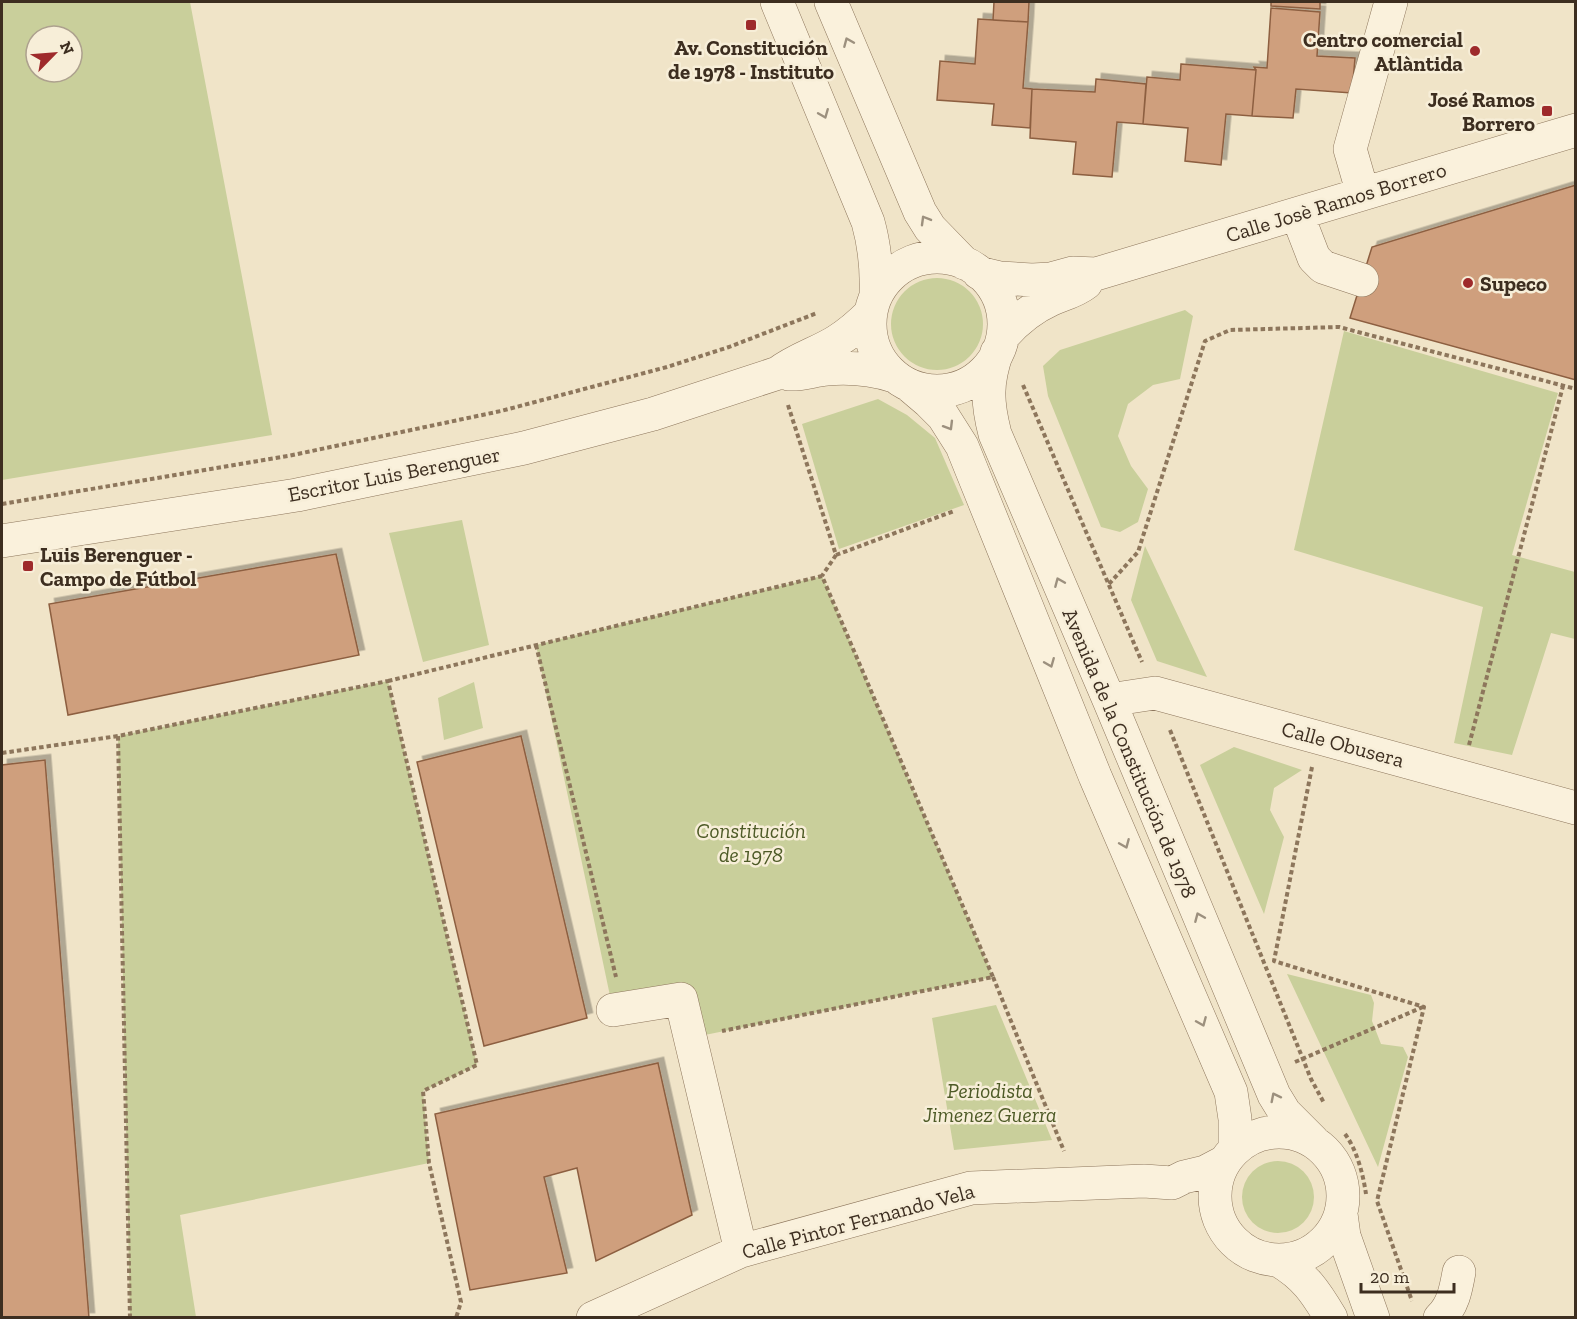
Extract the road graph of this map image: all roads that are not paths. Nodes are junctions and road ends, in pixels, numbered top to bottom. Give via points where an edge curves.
1 (777, 2) edge
2 (831, 2) edge
3 (1391, 2) edge
4 (1575, 130) edge
5 (1363, 194) junction
6 (1297, 214) junction
7 (972, 268) junction
8 (1096, 274) junction
9 (1362, 280) dead end
10 (873, 304) junction
11 (1000, 344) junction
12 (778, 372) junction
13 (901, 380) junction
14 (2, 541) edge
15 (1109, 700) junction
16 (1575, 808) edge
17 (618, 1009) road end
18 (1327, 1135) junction
19 (1230, 1155) junction
20 (1172, 1183) junction
21 (1354, 1209) junction
22 (1222, 1226) junction
23 (741, 1251) junction
24 (1278, 1260) junction
25 (1459, 1272) dead end
26 (1426, 1311) edge
27 (593, 1317) edge
28 (1331, 1317) edge
29 (1373, 1317) edge

1 -> 10 street via 868,222 877,273
7 -> 2 street via 930,228 920,212
3 - 5 street via 1350,149
4 - 5 street, Calle Josè Ramos Borrero
5 - 6 street, Calle Josè Ramos Borrero
6 - 8 street, Calle Josè Ramos Borrero
6 - 9 street via 1314,258 1323,267
7 - 8 street, Calle Josè Ramos Borrero via 1000,278 1032,280 1073,273
7 - 10 street via 948,258 913,261 885,281
7 - 11 street via 991,286 999,301 1003,318
8 - 11 street, Calle Josè Ramos Borrero via 1078,289 1032,309 1015,322
10 - 12 street, Escritor Luis Berenguer via 859,325 837,341
10 - 13 street via 870,330 874,347 882,363
11 - 13 street via 981,374 960,387 925,390
15 -> 11 street, Avenida de la Constitución de 1978 via 994,434 989,411 989,373
12 - 13 street, Escritor Luis Berenguer via 797,375 857,368
12 - 14 street, Escritor Luis Berenguer via 653,414 524,448 297,495
13 -> 19 street, Avenida de la Constitución de 1978 via 943,416 962,446 1095,776 1231,1092 1235,1119
15 - 16 street, Calle Obusera via 1155,693
18 -> 15 street, Avenida de la Constitución de 1978 via 1285,1113 1274,1095
17 - 23 street via 681,999
18 - 19 street via 1273,1132 1249,1139
18 - 21 street via 1326,1151 1336,1165 1344,1197
19 - 20 street, Calle Pintor Fernando Vela via 1205,1172
19 - 22 street via 1217,1177 1215,1194
20 - 22 street via 1180,1197
20 - 23 street, Calle Pintor Fernando Vela via 971,1188
21 - 24 street via 1310,1253
21 - 29 street via 1344,1236
22 - 24 street via 1246,1250 1261,1258
23 - 27 street, Calle Pintor Fernando Vela
24 - 28 street via 1296,1271
25 - 26 street via 1447,1311

